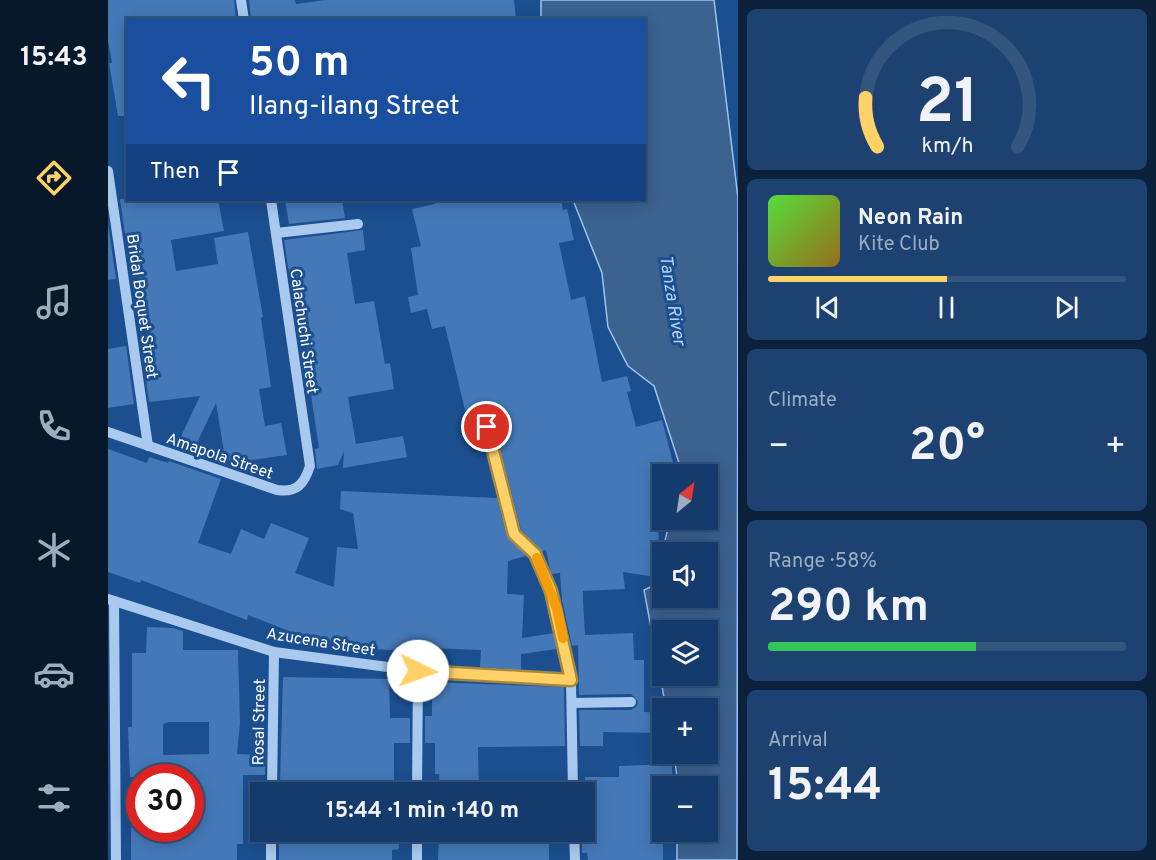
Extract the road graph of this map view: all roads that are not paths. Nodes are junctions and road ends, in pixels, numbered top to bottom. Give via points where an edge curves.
1 (241, 0) edge
2 (244, 18) edge
3 (108, 171) edge
4 (271, 201) edge
5 (358, 224) dead end
6 (276, 233) junction
7 (487, 427) dead end
8 (108, 432) edge
9 (148, 446) junction
10 (310, 466) joint
11 (111, 600) edge
12 (274, 652) junction
13 (418, 671) junction
14 (571, 680) junction
15 (631, 702) dead end
16 (572, 703) junction
17 (272, 782) edge
18 (417, 782) edge
19 (573, 782) edge
20 (272, 842) edge
21 (417, 842) edge
22 (574, 842) edge
23 (116, 860) edge
24 (271, 860) edge
25 (417, 860) edge
26 (575, 860) edge

1 - 2 street
3 - 9 street, Bridal Boquet Street
4 - 6 street, Calachuchi Street
5 - 6 street
6 - 10 street, Calachuchi Street
7 - 14 street via 514,534 535,554 551,591
8 - 9 street, Amapola Street
9 - 10 street, Amapola Street via 288,492 299,488
11 - 12 street, Azucena Street
11 - 23 street
12 - 13 street, Azucena Street
12 - 17 street, Rosal Street
13 - 14 street, Azucena Street
13 - 18 street
14 - 16 street
15 - 16 street
16 - 19 street
20 - 24 street
21 - 25 street
22 - 26 street

